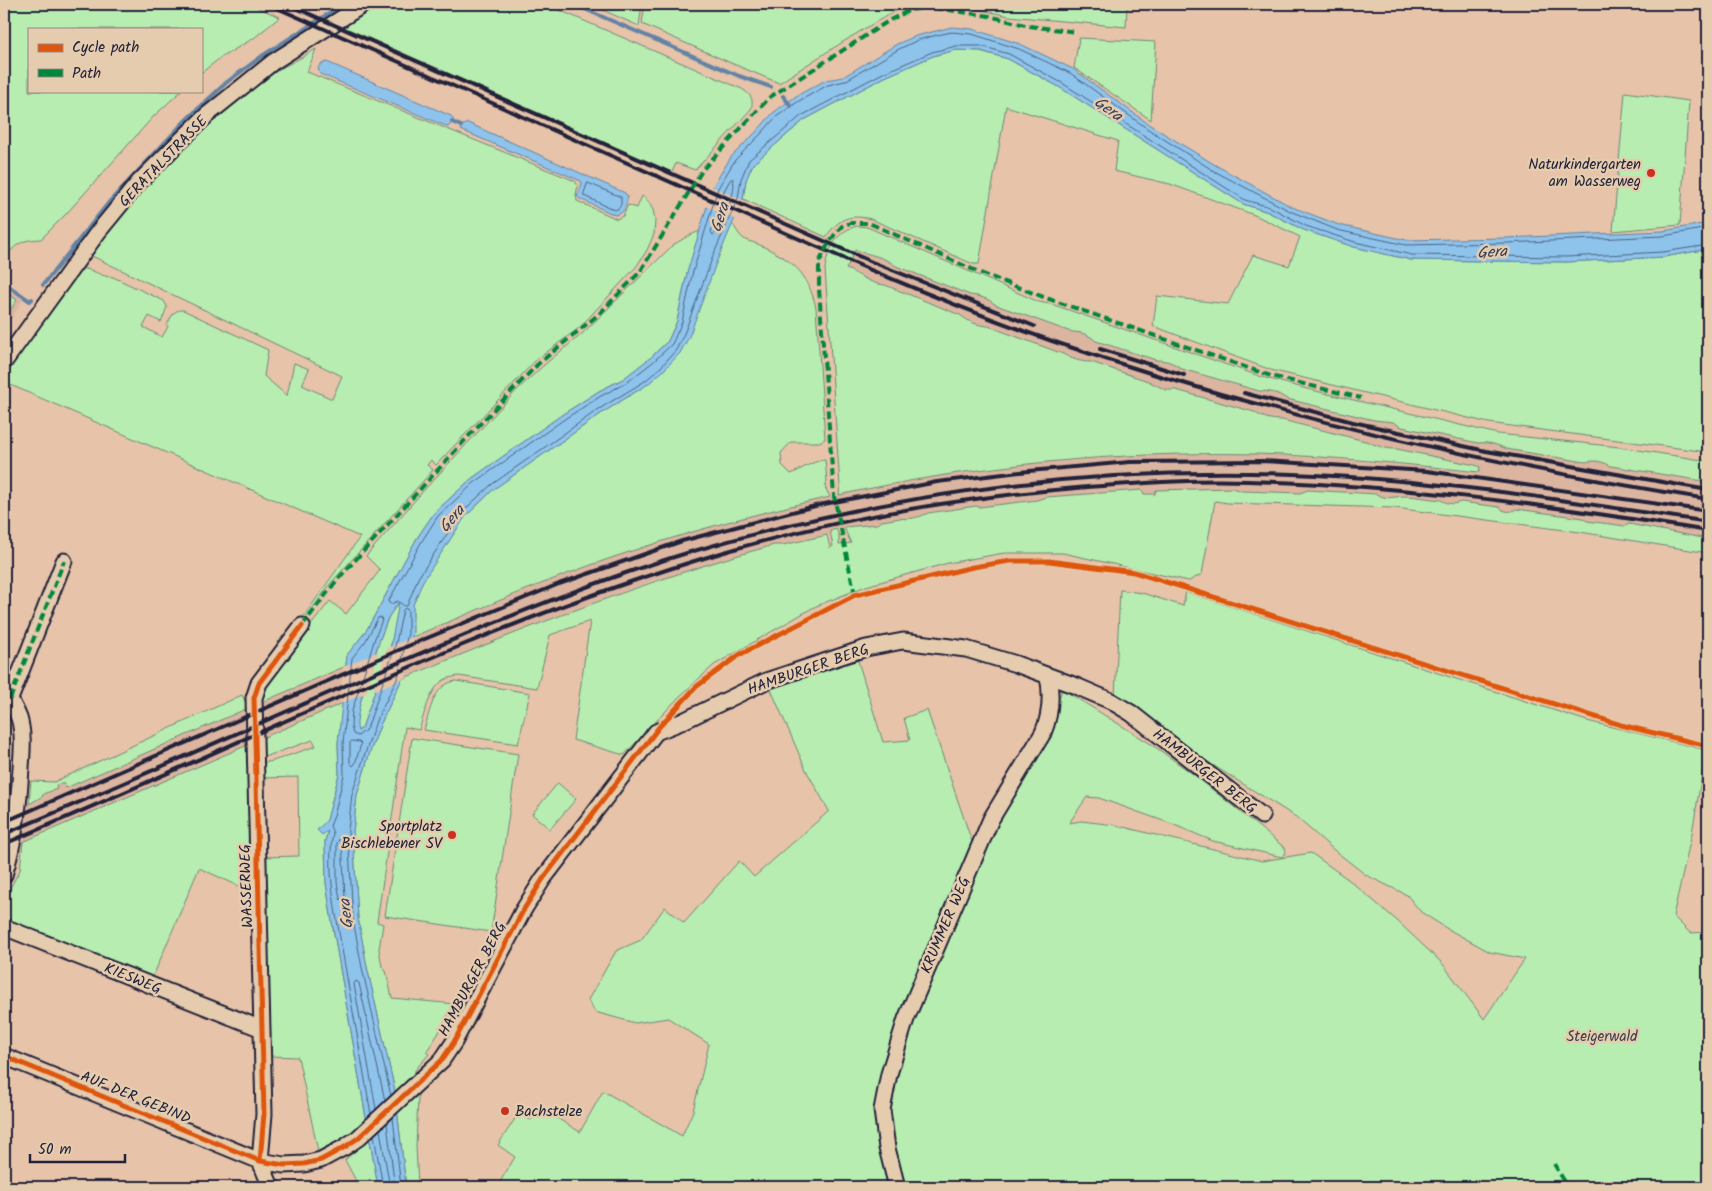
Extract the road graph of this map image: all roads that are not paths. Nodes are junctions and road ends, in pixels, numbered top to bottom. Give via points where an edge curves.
1 (364, 4) edge
2 (4, 362) edge
3 (64, 561) dead end
4 (302, 626) dead end
5 (1048, 676) junction
6 (7, 695) edge
7 (1262, 816) dead end
8 (4, 875) edge
9 (4, 927) edge
10 (262, 1029) junction
11 (4, 1056) edge
12 (260, 1161) junction
13 (271, 1187) edge
14 (896, 1187) edge

1 - 2 street, GERATALSTRASSE via 273,62 207,115 176,145 139,182 98,232
3 - 6 street
4 - 10 street, WASSERWEG via 259,683 254,698
5 - 7 street, HAMBURGER BERG via 1111,701 1131,713
5 - 12 street, HAMBURGER BERG via 966,649 915,641 890,642 766,681 656,732 524,909 442,1060 345,1147 321,1160 304,1164
5 - 14 street, KRUMMER WEG via 1051,704 1046,726 991,820 903,1028 882,1110
6 - 8 street via 19,719 22,747 19,803
9 - 10 street, KIESWEG
10 - 12 street, WASSERWEG via 264,1114
11 - 12 street, AUF DER GEBIND
12 - 13 street

